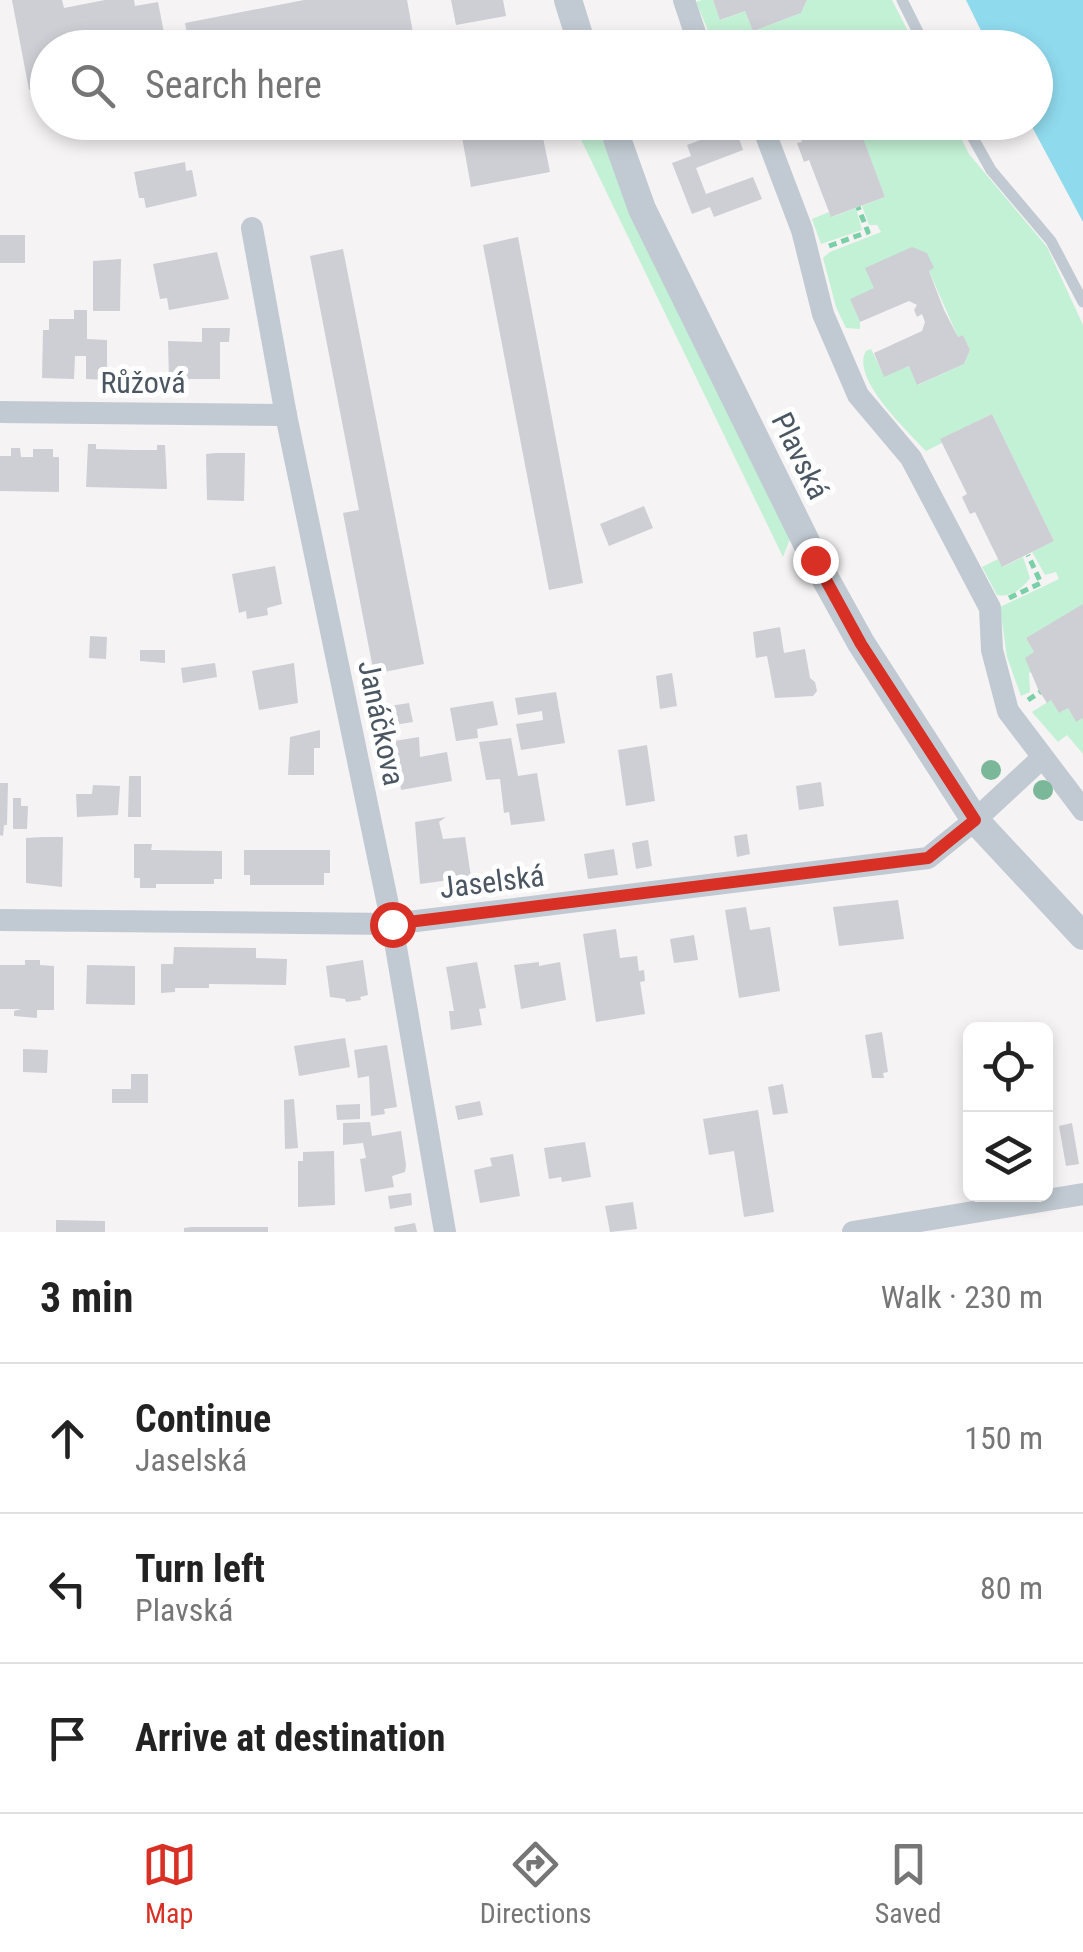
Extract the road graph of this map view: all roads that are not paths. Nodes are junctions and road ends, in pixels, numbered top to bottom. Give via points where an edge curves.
1 (568, 0) edge
2 (684, 0) edge
3 (902, 0) edge
4 (577, 30) edge
5 (694, 30) edge
6 (917, 30) edge
7 (617, 140) edge
8 (767, 140) edge
9 (974, 140) edge
10 (252, 228) dead end
11 (1083, 302) edge
12 (0, 412) edge
13 (286, 414) junction
14 (1042, 758) junction
15 (1083, 810) edge
16 (975, 820) junction
17 (0, 920) edge
18 (392, 924) junction
19 (1083, 936) edge
20 (1083, 1194) edge
21 (445, 1232) edge
22 (854, 1232) edge

1 - 4 street
2 - 5 street
3 - 6 lane
7 - 16 street, Plavská via 642,210 815,560
8 - 14 street via 823,314 858,395 911,458 990,608 992,650 1008,711
9 - 11 lane via 1052,241
10 - 13 street, Janáčkova
12 - 13 street, Růžová
13 - 18 street, Janáčkova
14 - 15 street
14 - 16 street, Jaselská
16 - 18 street, Jaselská via 928,858
16 - 19 street, Plavská
17 - 18 street, Jaselská
18 - 21 street, Janáčkova
20 - 22 street

